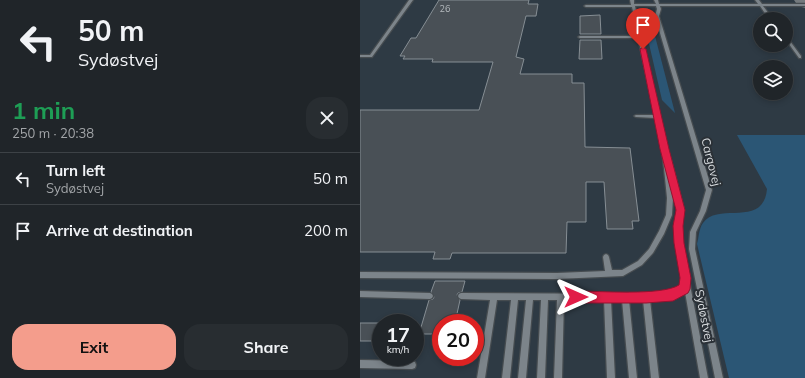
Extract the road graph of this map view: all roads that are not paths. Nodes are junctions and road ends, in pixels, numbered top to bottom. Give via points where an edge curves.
1 (411, 0) edge
2 (757, 0) edge
3 (657, 2) edge
4 (633, 4) edge
5 (760, 4) junction
6 (805, 4) edge
7 (586, 6) dead end
8 (766, 12) edge
9 (580, 37) dead end
10 (640, 37) junction
11 (793, 48) edge
12 (360, 56) edge
13 (800, 57) dead end
14 (636, 116) dead end
15 (658, 117) junction
16 (664, 149) junction
17 (606, 257) dead end
18 (609, 274) junction
19 (360, 275) edge
20 (685, 278) junction
21 (360, 294) edge
22 (430, 296) dead end
23 (461, 296) dead end
24 (494, 297) junction
25 (515, 297) junction
26 (530, 297) junction
27 (545, 297) junction
28 (561, 297) junction
29 (607, 297) junction
30 (625, 297) junction
31 (646, 297) junction
32 (360, 364) edge
33 (372, 364) edge
34 (481, 378) edge
35 (506, 378) edge
36 (522, 378) edge
37 (540, 378) edge
38 (558, 378) edge
39 (611, 378) edge
40 (633, 378) edge
41 (655, 378) edge
42 (704, 378) edge
43 (719, 378) edge

1 - 12 lane via 371,56
2 - 5 lane
3 - 4 lane
3 - 5 lane
3 - 43 lane, Cargovej via 659,9 656,16 709,190 693,232 692,249
4 - 7 lane
4 - 10 lane, Sydøstvej
5 - 6 lane
5 - 8 lane
9 - 10 lane
10 - 15 lane, Sydøstvej
11 - 13 lane
14 - 15 lane
15 - 16 lane, Sydøstvej
16 - 18 lane via 670,198 669,215 662,232 640,263 622,273
16 - 20 lane, Sydøstvej via 681,210 678,226 679,243
17 - 18 lane
18 - 19 lane
20 - 31 lane via 684,289 673,295
20 - 42 lane, Sydøstvej
21 - 22 lane
23 - 24 lane
24 - 25 lane
24 - 34 lane
25 - 26 lane
25 - 35 lane
26 - 27 lane
26 - 36 lane
27 - 28 lane
27 - 37 lane
28 - 29 lane
28 - 38 lane
29 - 30 lane
29 - 39 lane
30 - 31 lane
30 - 40 lane
31 - 41 lane
32 - 33 lane

